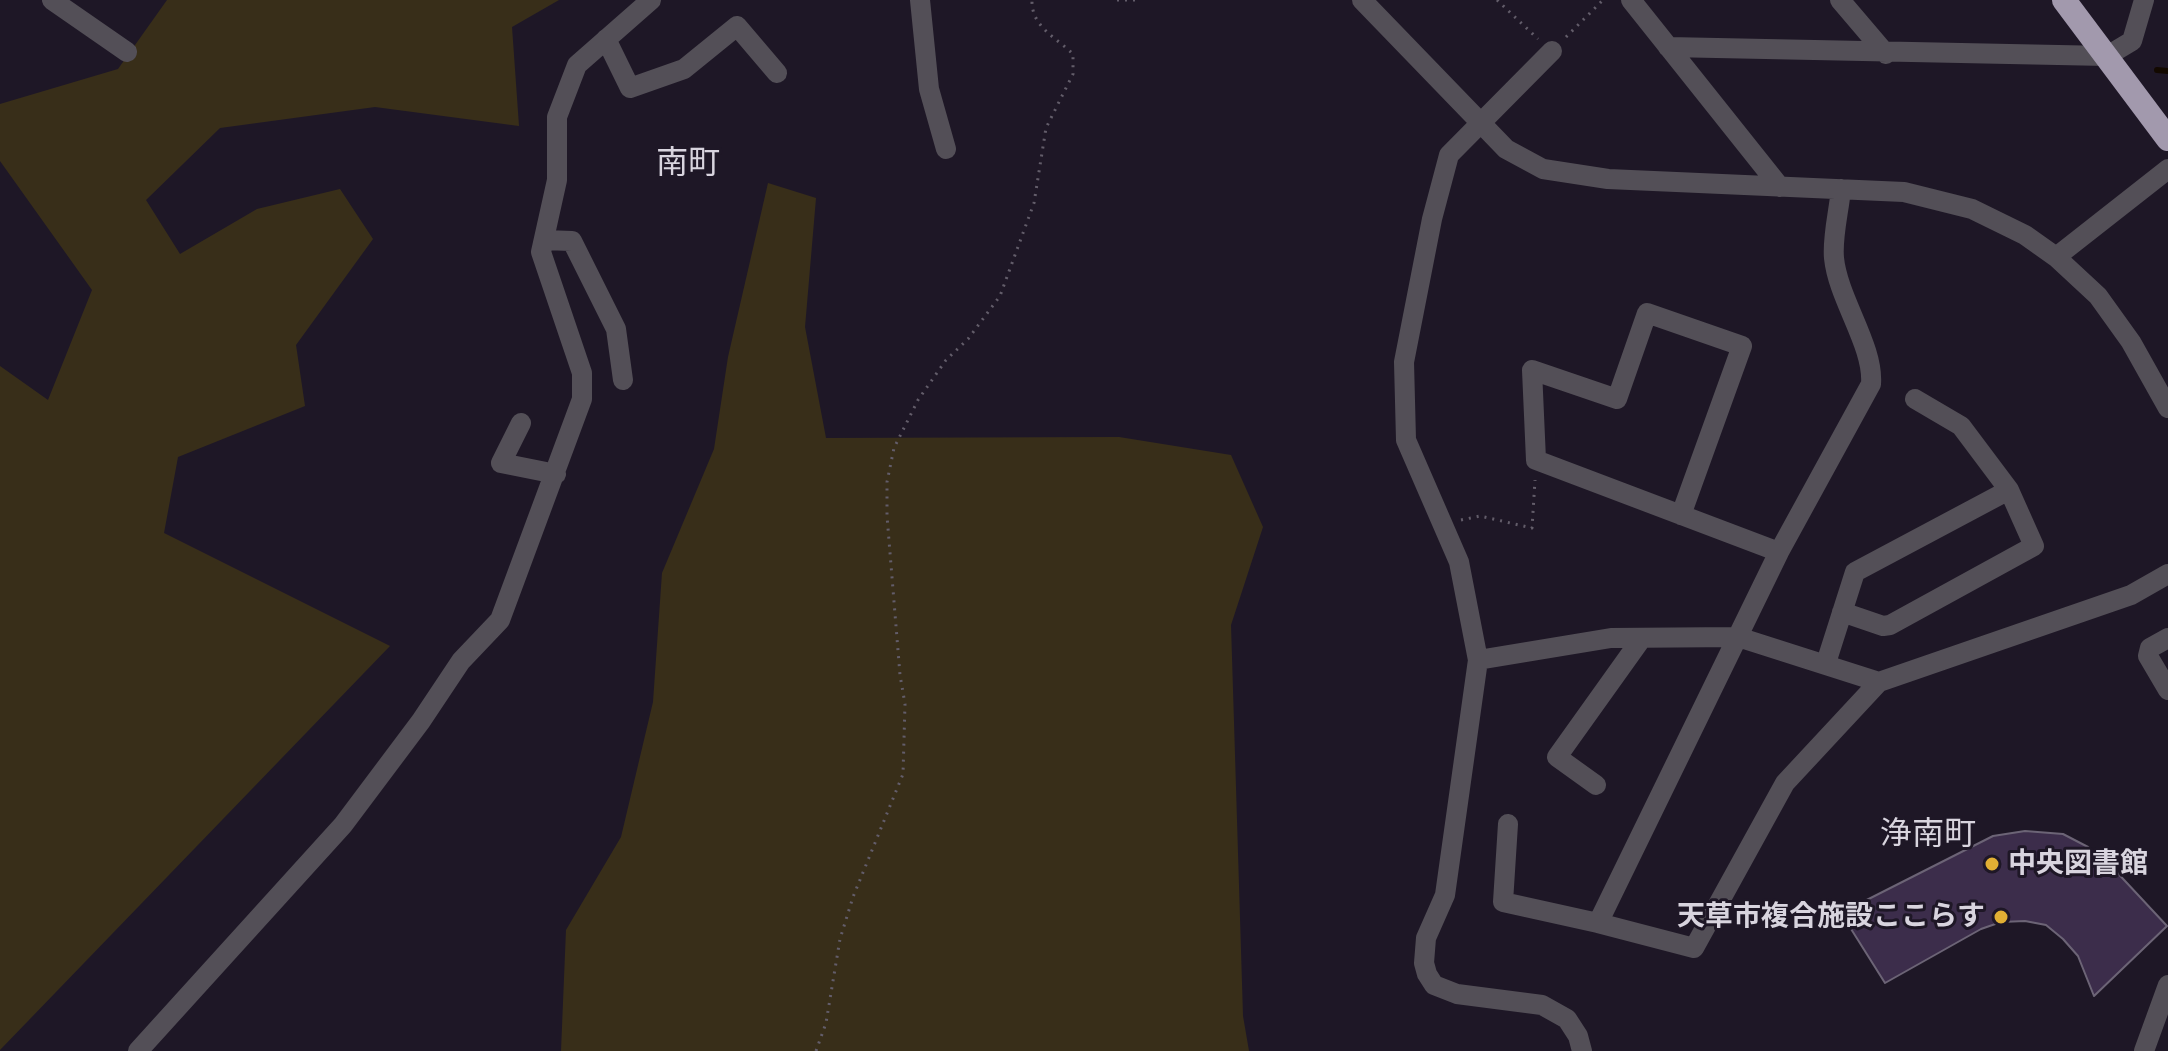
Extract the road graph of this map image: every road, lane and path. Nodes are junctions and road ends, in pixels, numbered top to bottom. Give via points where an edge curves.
1 (52, 0) edge
2 (651, 0) edge
3 (920, 0) edge
4 (1032, 0) edge
5 (1117, 0) edge
6 (1135, 0) edge
7 (1362, 0) edge
8 (1497, 0) edge
9 (1603, 0) edge
10 (1631, 0) edge
11 (1840, 0) edge
12 (2064, 0) edge
13 (2144, 0) edge
14 (606, 39) junction
15 (1668, 47) junction
16 (1552, 51) junction
17 (127, 52) dead end
18 (1886, 54) junction
19 (2107, 56) junction
20 (777, 73) dead end
21 (1480, 122) junction
22 (2168, 139) edge
23 (946, 149) dead end
24 (2168, 169) edge
25 (1780, 187) junction
26 (1841, 189) junction
27 (544, 240) junction
28 (2056, 257) junction
29 (623, 380) dead end
30 (1915, 399) dead end
31 (2168, 408) edge
32 (521, 423) dead end
33 (1536, 460) junction
34 (556, 474) junction
35 (2009, 490) junction
36 (1681, 515) junction
37 (1443, 524) junction
38 (1779, 552) junction
39 (2168, 574) edge
40 (1842, 612) junction
41 (1738, 637) junction
42 (1642, 638) junction
43 (2168, 638) edge
44 (1478, 660) junction
45 (1826, 663) junction
46 (1879, 682) junction
47 (2168, 690) edge
48 (1596, 785) dead end
49 (1508, 824) dead end
50 (1598, 923) junction
51 (2168, 985) edge
52 (138, 1051) edge
53 (816, 1051) edge
54 (1582, 1051) edge
55 (2144, 1051) edge

1 - 17 street
2 - 14 street
3 - 23 street via 929,89
4 - 53 path via 1035,18 1073,54 1073,74 1046,128 1034,203 1000,296 918,400 894,448 887,516 905,704 903,774 853,897
5 - 6 path
7 - 21 street
8 - 16 path
9 - 16 path
10 - 15 street
11 - 18 street
12 - 19 highway
13 - 19 street via 2132,41
14 - 20 street via 630,88 684,69 737,26
14 - 27 street via 577,65 557,117 557,180
15 - 18 street
15 - 25 street
16 - 21 street
18 - 19 street
19 - 22 highway
21 - 25 street via 1506,149 1543,169 1608,179
21 - 37 street via 1449,155 1404,362 1406,440
24 - 28 street
25 - 26 street
26 - 28 street via 1904,192 1972,209
26 - 38 street via 1834,257 1870,363 1871,384
27 - 29 street via 572,241 616,329
27 - 34 street via 541,252 582,373 582,399
28 - 31 street via 2098,296
30 - 35 street via 1961,426
32 - 34 street via 501,463
33 - 36 street
33 - 36 street via 1532,370 1617,399 1647,313 1742,346
33 - 37 path via 1532,528 1480,516
34 - 52 street via 500,620 461,661 343,825
35 - 40 street via 1855,572
35 - 40 street via 2034,546 1890,625
36 - 38 street
37 - 44 street via 1459,562
38 - 41 street
39 - 46 street via 2131,595
40 - 45 street
41 - 42 street
41 - 45 street
41 - 50 street
42 - 44 street via 1611,638
42 - 48 street via 1557,757
43 - 47 street via 2150,648 2148,656
44 - 54 street via 1445,895 1426,938 1424,963 1434,985 1445,991 1542,1005 1567,1019
45 - 46 street
46 - 50 street via 1785,783 1694,948
49 - 50 street via 1503,902
51 - 55 street

